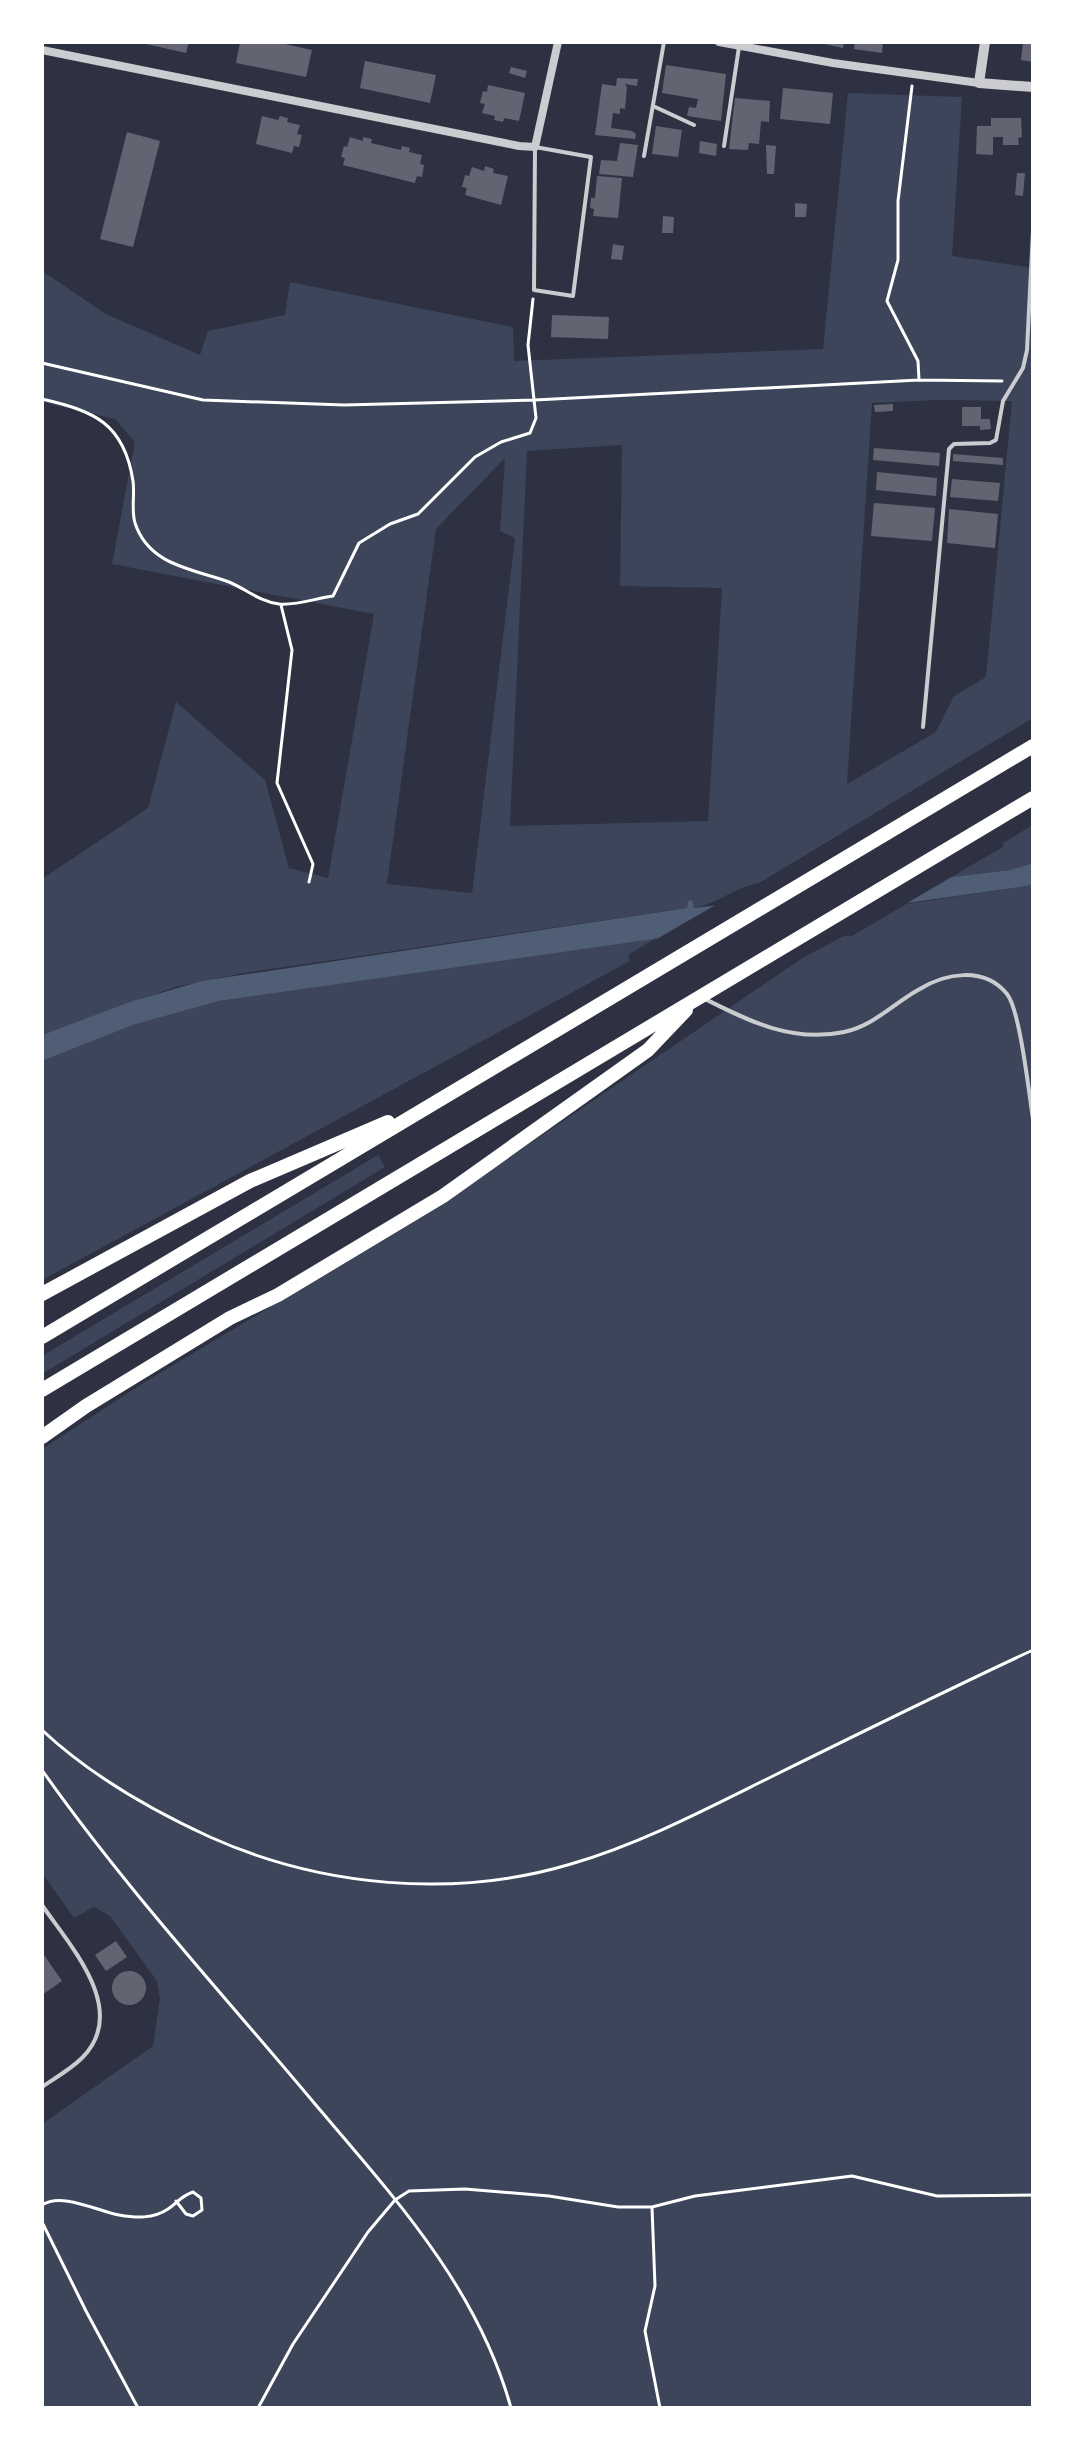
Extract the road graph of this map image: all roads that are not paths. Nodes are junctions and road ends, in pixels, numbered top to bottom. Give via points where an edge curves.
1 (558, 42) edge
2 (664, 42) edge
3 (719, 42) edge
4 (985, 42) edge
5 (739, 47) junction
6 (42, 50) edge
7 (979, 83) junction
8 (1033, 87) edge
9 (653, 106) junction
10 (694, 125) dead end
11 (724, 146) dead end
12 (535, 147) junction
13 (644, 156) dead end
14 (1033, 231) edge
15 (923, 727) dead end
16 (1033, 746) edge
17 (1033, 798) edge
18 (699, 996) junction
19 (439, 1099) junction
20 (1033, 1119) edge
21 (42, 1294) edge
22 (42, 1337) edge
23 (42, 1390) edge
24 (42, 1437) edge
25 (42, 1905) edge
26 (42, 2087) edge

1 - 12 street
2 - 9 lane
3 - 5 street
4 - 7 street
5 - 7 street
5 - 11 lane
6 - 12 street
7 - 8 street
9 - 10 lane
9 - 13 lane
12 - 12 lane via 534,290 573,296 591,157
14 - 15 lane via 1027,350 1023,368 1003,401 996,440 949,449
16 - 19 highway
17 - 18 highway
18 - 20 lane via 769,1030 813,1035 845,1032 884,1014 919,988 957,975 979,975 1008,994 1020,1032
18 - 23 highway
18 - 24 highway via 648,1050 443,1196 230,1318
19 - 21 highway via 250,1181
19 - 22 highway
25 - 26 lane via 94,1981 100,2013 84,2057

